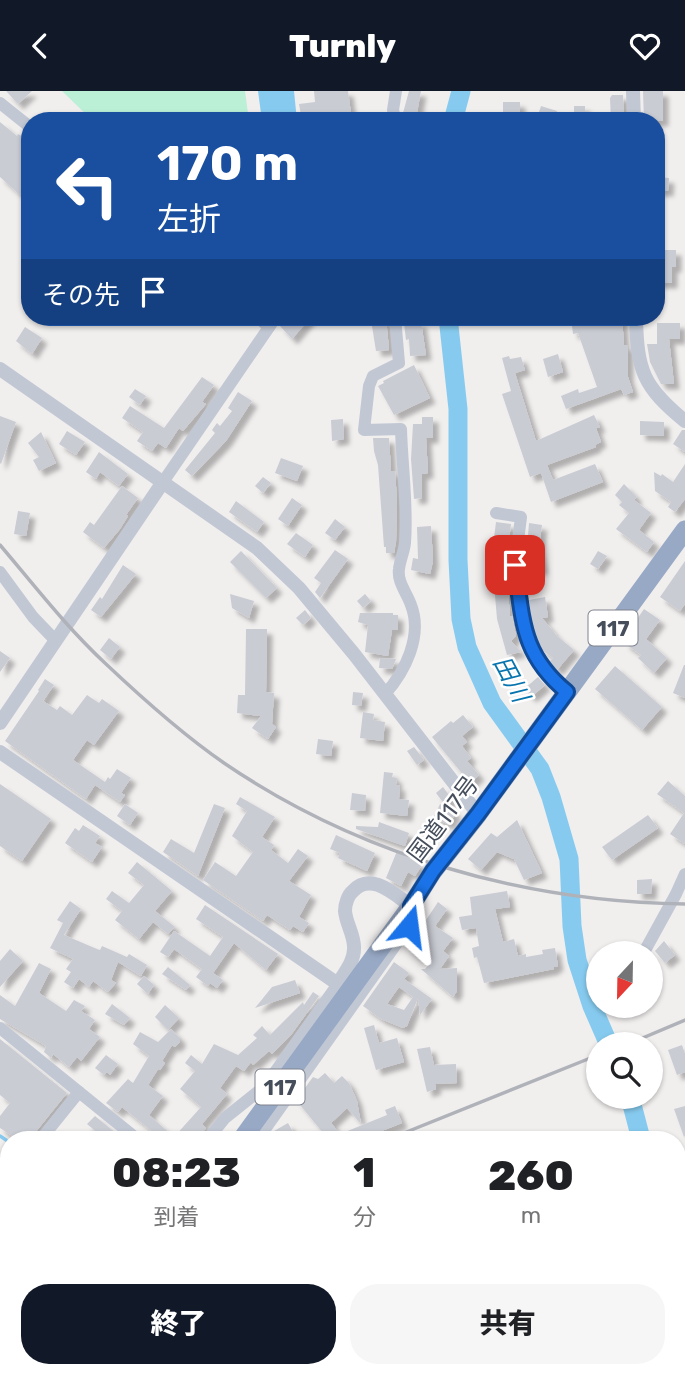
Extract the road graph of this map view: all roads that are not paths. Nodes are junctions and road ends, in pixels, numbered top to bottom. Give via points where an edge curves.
1 (396, 91) edge
2 (633, 91) edge
3 (0, 103) edge
4 (394, 112) edge
5 (634, 112) edge
6 (21, 120) edge
7 (269, 326) edge
8 (396, 326) edge
9 (636, 326) edge
10 (0, 369) edge
11 (685, 421) edge
12 (163, 482) junction
13 (496, 513) dead end
14 (685, 530) edge
15 (0, 572) edge
16 (55, 640) junction
17 (567, 692) junction
18 (385, 694) junction
19 (0, 723) edge
20 (0, 752) edge
21 (478, 814) junction
22 (685, 874) edge
23 (411, 906) junction
24 (650, 941) edge
25 (338, 983) junction
26 (0, 1028) edge
27 (79, 1092) junction
28 (47, 1131) edge
29 (127, 1131) edge
30 (214, 1131) edge
31 (248, 1131) edge
32 (264, 1131) edge

1 - 4 street
2 - 5 street
3 - 6 street
7 - 12 street
8 - 18 street via 399,363 373,376 364,430 401,429 405,538 399,571 415,624 400,677
9 - 11 street via 637,352 646,383
10 - 12 street
12 - 16 street
12 - 18 street via 257,548 299,589
13 - 17 street via 521,517 515,565 526,638 535,658
14 - 17 highway, 国道117号 / 117
15 - 16 street
16 - 19 street
17 - 21 highway, 国道117号 / 117
18 - 21 street
20 - 25 street
21 - 23 highway, 国道117号 / 117
22 - 24 street
23 - 25 street via 376,883 355,888 345,910 354,948 352,960
23 - 31 highway, 国道117号 / 117
23 - 32 street via 409,926
25 - 30 street via 265,1086
26 - 27 street
27 - 28 street
27 - 29 street

